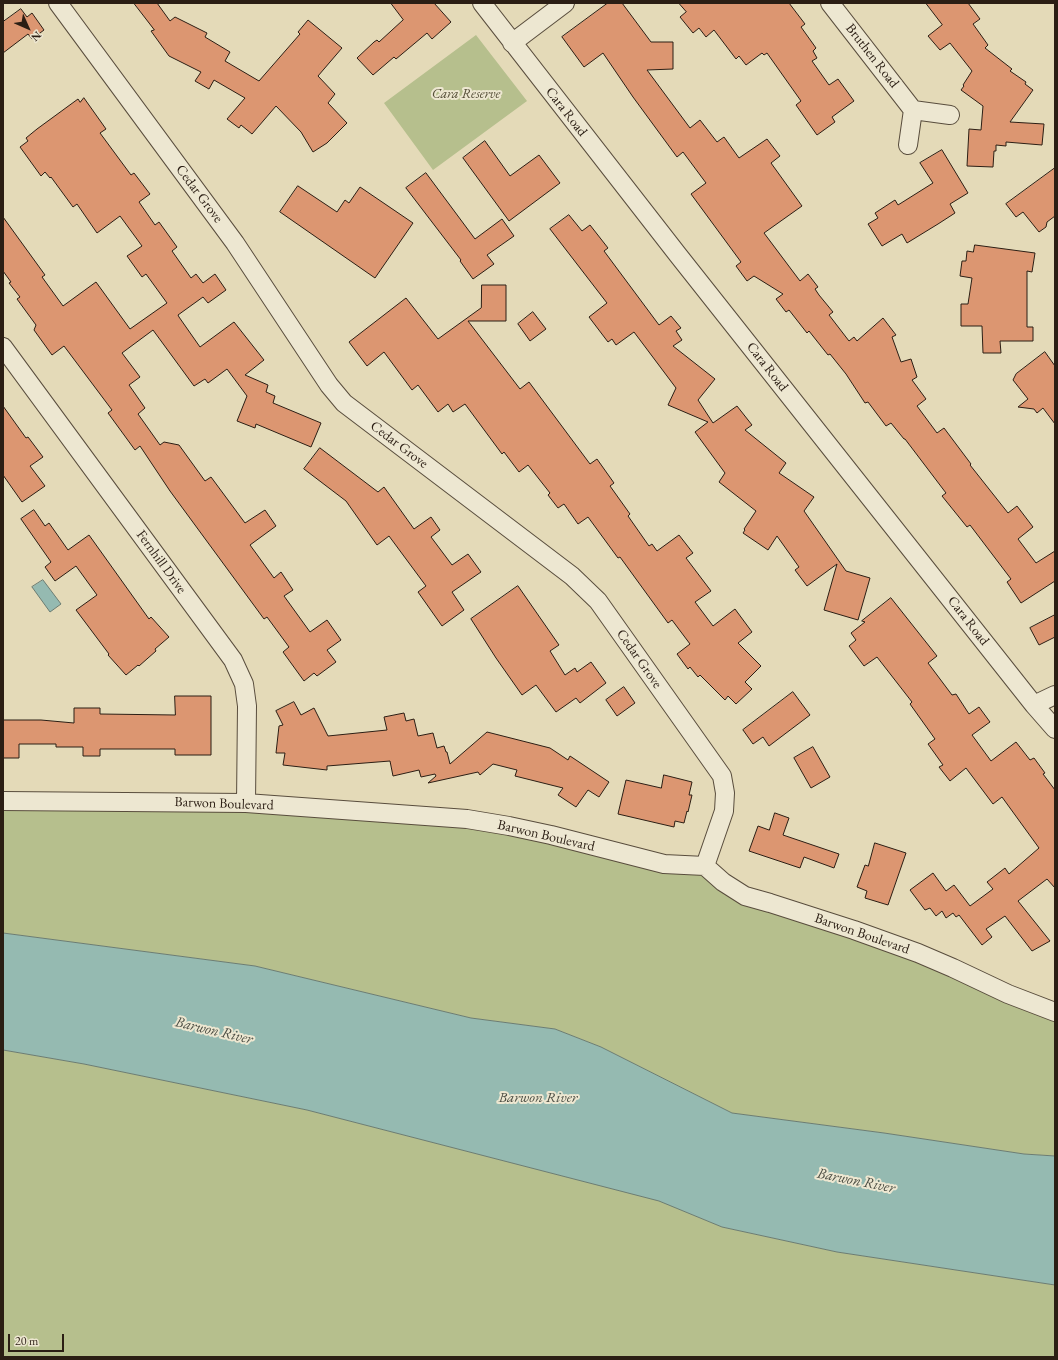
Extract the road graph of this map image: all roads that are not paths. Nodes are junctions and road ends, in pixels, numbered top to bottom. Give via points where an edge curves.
1 (58, 3) edge
2 (482, 3) edge
3 (565, 3) edge
4 (830, 3) edge
5 (512, 43) junction
6 (913, 110) junction
7 (950, 115) dead end
8 (908, 145) dead end
9 (3, 347) edge
10 (1055, 695) edge
11 (1034, 705) junction
12 (1055, 729) edge
13 (3, 801) edge
14 (246, 803) junction
15 (705, 866) junction
16 (1055, 1012) edge

1 - 15 street, Cedar Grove via 235,243 328,385 344,403 572,576 598,601 722,776 726,793 724,811
2 - 5 street, Cara Road
3 - 5 street
4 - 6 street, Bruthen Road
5 - 11 street, Cara Road
6 - 7 street
6 - 8 street
9 - 14 street, Fernhill Drive via 233,660 244,684 247,706
10 - 11 street
11 - 12 street, Cara Road
13 - 14 street, Barwon Boulevard
14 - 15 street, Barwon Boulevard via 467,819 551,835 664,864
15 - 16 street, Barwon Boulevard via 745,896 918,953 1008,994

